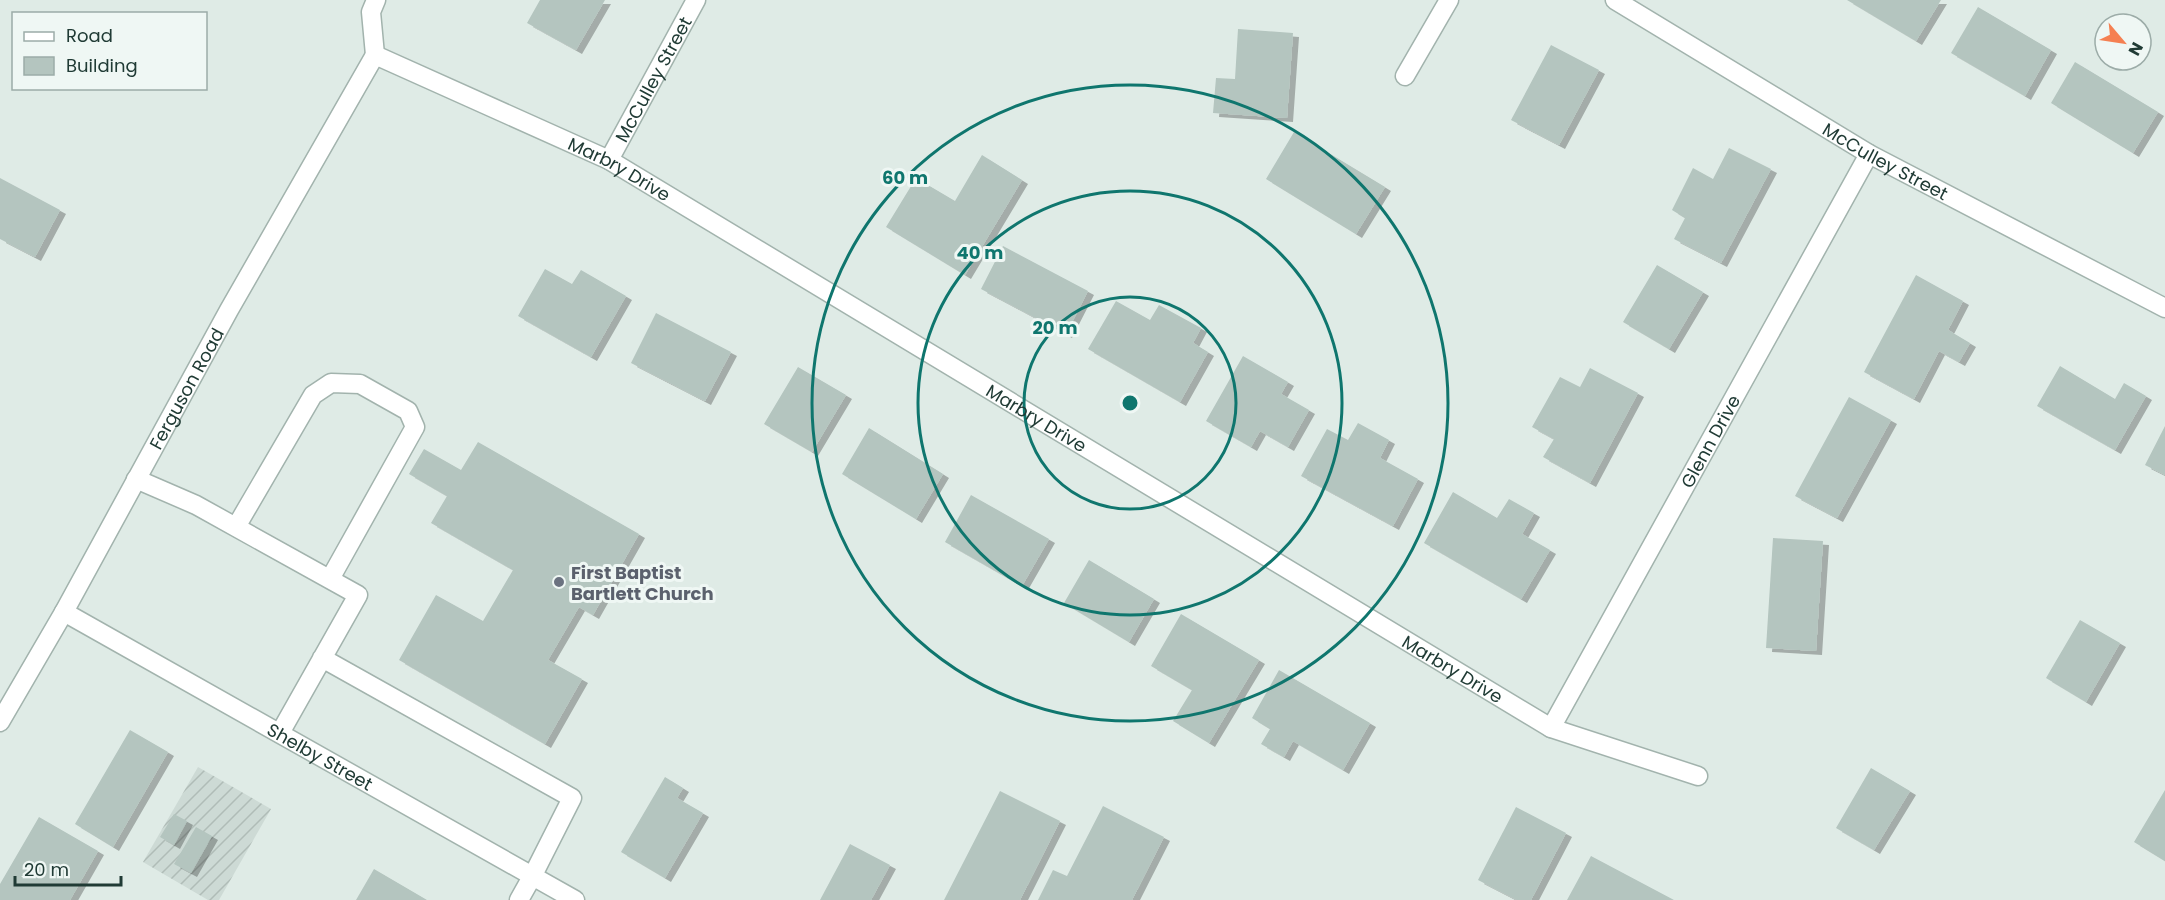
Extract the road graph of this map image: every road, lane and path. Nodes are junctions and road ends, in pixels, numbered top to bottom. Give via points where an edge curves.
1 (376, 0) edge
2 (696, 0) edge
3 (1449, 0) edge
4 (1616, 0) edge
5 (375, 55) junction
6 (1405, 76) dead end
7 (1869, 154) junction
8 (609, 160) junction
9 (2165, 308) edge
10 (136, 480) junction
11 (236, 527) junction
12 (330, 579) junction
13 (64, 612) junction
14 (322, 658) junction
15 (0, 722) edge
16 (1551, 728) junction
17 (280, 733) junction
18 (1698, 776) dead end
19 (533, 875) junction
20 (519, 900) edge
21 (575, 900) edge

1 - 5 street via 371,12
2 - 8 street, McCulley Street
3 - 6 street
4 - 7 street, McCulley Street
5 - 8 street, Marbry Drive
5 - 10 street, Ferguson Road
7 - 9 street, McCulley Street
7 - 16 street, Glenn Drive
8 - 16 street, Marbry Drive
10 - 11 street
10 - 13 street, Ferguson Road
11 - 12 street
11 - 12 street via 313,395 331,383 360,384 379,394 408,411 415,427
12 - 14 street via 358,595
13 - 15 street, Ferguson Road
13 - 17 street, Shelby Street
14 - 17 street
14 - 19 street via 572,798
16 - 18 street, Marbry Drive
17 - 19 street, Shelby Street
19 - 20 street
19 - 21 street, Shelby Street

